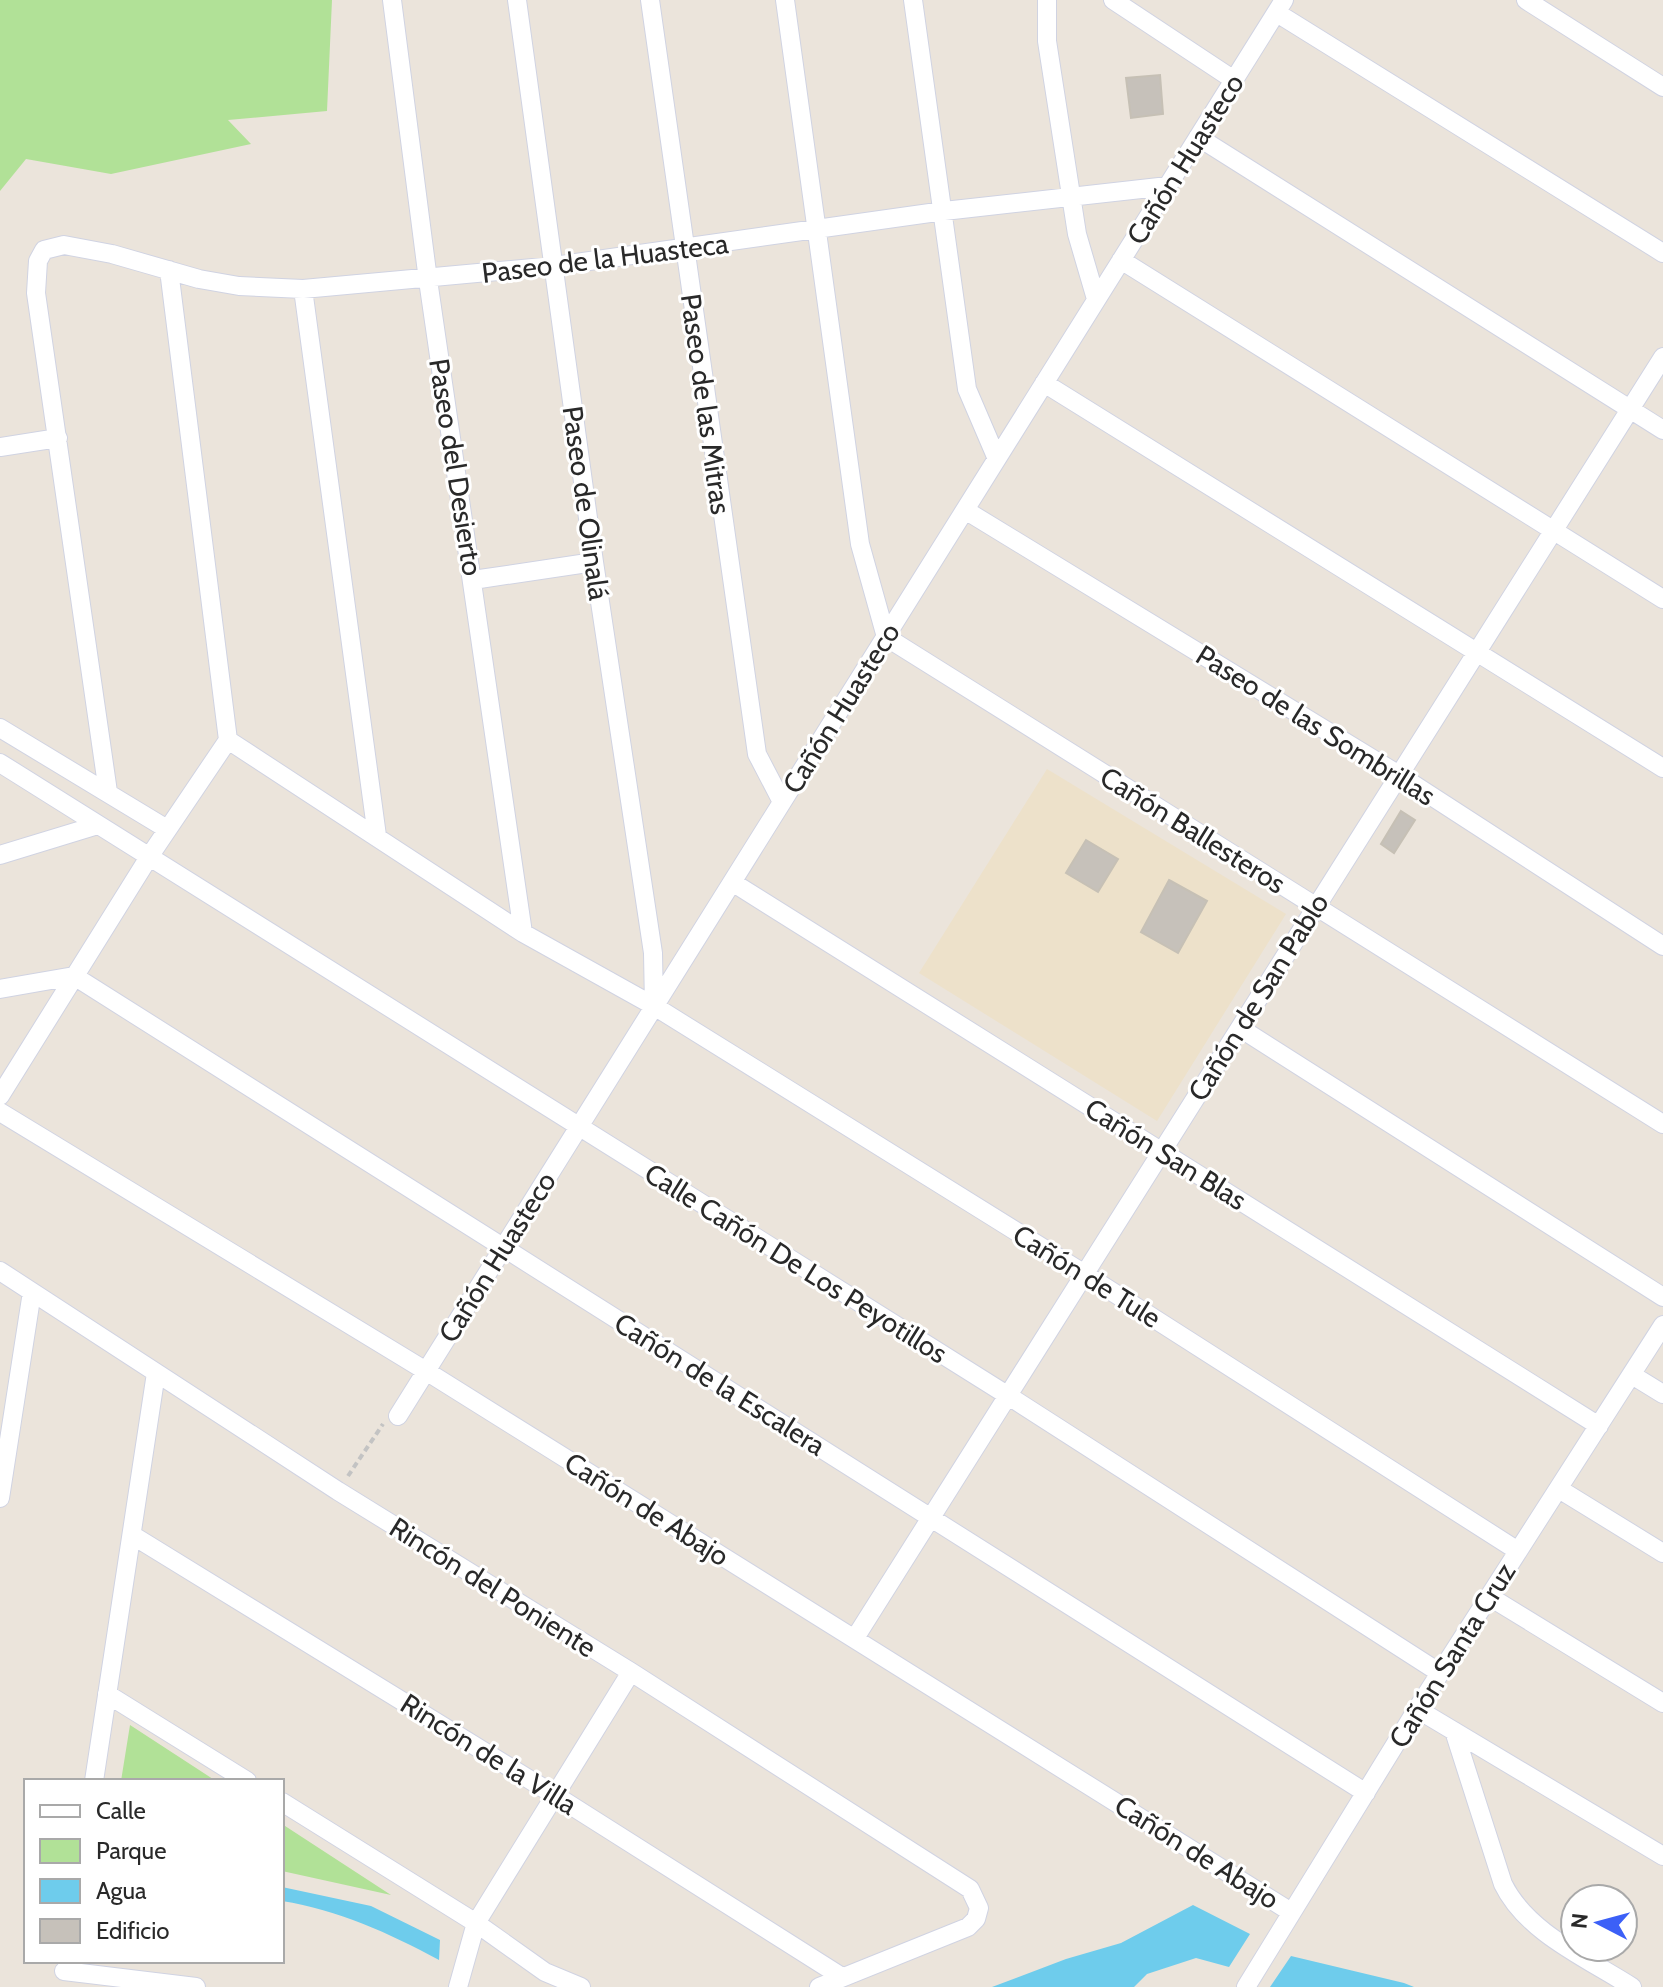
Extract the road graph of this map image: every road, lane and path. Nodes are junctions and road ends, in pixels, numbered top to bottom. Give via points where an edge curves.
1 (392, 0) edge
2 (517, 0) edge
3 (650, 0) edge
4 (785, 0) edge
5 (913, 0) edge
6 (1047, 0) edge
7 (1526, 0) edge
8 (1118, 1) edge
9 (1280, 6) edge
10 (1234, 80) junction
11 (1663, 87) edge
12 (1198, 137) junction
13 (1168, 186) junction
14 (1072, 195) junction
15 (944, 211) junction
16 (816, 229) junction
17 (684, 250) junction
18 (1663, 253) edge
19 (1121, 260) junction
20 (554, 266) junction
21 (169, 270) junction
22 (428, 280) junction
23 (303, 289) junction
24 (1096, 299) junction
25 (1663, 357) edge
26 (1044, 383) junction
27 (1631, 410) junction
28 (1663, 430) edge
29 (58, 438) junction
30 (0, 447) edge
31 (997, 459) junction
32 (965, 510) junction
33 (1555, 530) junction
34 (594, 562) junction
35 (473, 580) junction
36 (1663, 599) edge
37 (886, 637) junction
38 (1478, 651) junction
39 (0, 728) edge
40 (228, 740) junction
41 (0, 763) edge
42 (1663, 768) edge
43 (1399, 775) junction
44 (108, 792) junction
45 (782, 802) junction
46 (98, 825) junction
47 (167, 829) junction
48 (377, 836) junction
49 (0, 855) edge
50 (149, 857) junction
51 (732, 882) junction
52 (1315, 907) junction
53 (523, 933) junction
54 (1663, 946) edge
55 (74, 976) junction
56 (0, 989) edge
57 (654, 1006) junction
58 (1240, 1028) junction
59 (0, 1096) edge
60 (0, 1112) edge
61 (1663, 1124) edge
62 (579, 1127) junction
63 (1160, 1150) junction
64 (502, 1249) junction
65 (0, 1271) edge
66 (1083, 1273) junction
67 (32, 1292) junction
68 (1663, 1297) edge
69 (1663, 1325) edge
70 (426, 1371) junction
71 (156, 1373) junction
72 (1632, 1375) junction
73 (1663, 1394) edge
74 (1007, 1395) junction
75 (398, 1416) dead end
76 (1599, 1426) junction
77 (370, 1443) dead end
78 (1559, 1489) junction
79 (338, 1491) junction
80 (0, 1498) edge
81 (932, 1516) junction
82 (132, 1535) junction
83 (1518, 1551) junction
84 (1663, 1553) edge
85 (1490, 1597) junction
86 (855, 1638) junction
87 (631, 1672) junction
88 (1440, 1673) junction
89 (107, 1694) junction
90 (1663, 1703) edge
91 (1417, 1709) junction
92 (1454, 1731) junction
93 (94, 1779) edge
94 (244, 1779) edge
95 (1366, 1793) junction
96 (553, 1794) junction
97 (284, 1803) edge
98 (1663, 1856) edge
99 (1291, 1912) junction
100 (476, 1923) junction
101 (64, 1973) edge
102 (842, 1977) junction
103 (196, 1987) edge
104 (458, 1987) edge
105 (581, 1987) edge
106 (819, 1987) edge
107 (1246, 1987) edge
108 (1632, 1987) edge

1 - 22 street, Paseo del Desierto
2 - 20 street, Paseo de Olinalá
3 - 17 street, Paseo de las Mitras
4 - 16 street
5 - 15 street
6 - 14 street via 1047,41
7 - 11 street
8 - 10 street
9 - 10 street, Cañón Huasteco
9 - 18 street
10 - 12 street, Cañón Huasteco
12 - 13 street, Cañón Huasteco
12 - 27 street
13 - 14 street, Paseo de la Huasteca
13 - 19 street, Cañón Huasteco
14 - 15 street, Paseo de la Huasteca
14 - 24 street
15 - 16 street, Paseo de la Huasteca
15 - 31 street via 967,389
16 - 17 street, Paseo de la Huasteca
16 - 37 street via 860,544
17 - 20 street, Paseo de la Huasteca
17 - 45 street, Paseo de las Mitras via 757,754
19 - 24 street, Cañón Huasteco
19 - 33 street
20 - 22 street, Paseo de la Huasteca
20 - 34 street, Paseo de Olinalá
21 - 23 street, Paseo de la Huasteca via 239,286
21 - 29 street, Paseo de la Huasteca via 64,245 44,250 36,293
21 - 40 street
22 - 23 street, Paseo de la Huasteca
22 - 35 street, Paseo del Desierto
23 - 48 street
24 - 26 street, Cañón Huasteco
25 - 27 street, Cañón de San Pablo
26 - 31 street, Cañón Huasteco
26 - 38 street
27 - 28 street
27 - 33 street, Cañón de San Pablo
29 - 30 street
29 - 44 street
31 - 32 street, Cañón Huasteco
32 - 37 street, Cañón Huasteco
32 - 43 street, Paseo de las Sombrillas
33 - 36 street
33 - 38 street, Cañón de San Pablo
34 - 35 street
34 - 57 street, Paseo de Olinalá via 653,953
35 - 53 street, Paseo del Desierto
37 - 45 street, Cañón Huasteco
37 - 52 street, Cañón Ballesteros
38 - 42 street
38 - 43 street, Cañón de San Pablo
39 - 44 street
40 - 47 street
40 - 48 street, Cañón de Tule
41 - 46 street, Calle Cañón De Los Peyotillos
43 - 52 street, Cañón de San Pablo
43 - 54 street, Paseo de las Sombrillas
44 - 47 street
45 - 51 street, Cañón Huasteco
46 - 49 street
46 - 50 street, Calle Cañón De Los Peyotillos
47 - 50 street
48 - 53 street, Cañón de Tule
50 - 55 street
50 - 62 street, Calle Cañón De Los Peyotillos
51 - 57 street, Cañón Huasteco
51 - 63 street, Cañón San Blas
52 - 58 street, Cañón de San Pablo
52 - 61 street, Cañón Ballesteros
53 - 57 street, Cañón de Tule
55 - 56 street
55 - 59 street
55 - 64 street, Cañón de la Escalera
57 - 62 street, Cañón Huasteco
57 - 66 street, Cañón de Tule
58 - 63 street, Cañón de San Pablo
58 - 68 street
60 - 70 street, Cañón de Abajo
62 - 64 street, Cañón Huasteco
62 - 74 street, Calle Cañón De Los Peyotillos
63 - 66 street, Cañón de San Pablo
63 - 76 street, Cañón San Blas
64 - 70 street, Cañón Huasteco
64 - 81 street, Cañón de la Escalera
65 - 67 street, Rincón del Poniente
66 - 74 street, Cañón de San Pablo
66 - 83 street, Cañón de Tule
67 - 71 street, Rincón del Poniente
67 - 80 street
69 - 72 street, Cañón Santa Cruz
70 - 75 street, Cañón Huasteco
70 - 86 street, Cañón de Abajo
71 - 79 street, Rincón del Poniente
71 - 82 street
72 - 73 street
72 - 76 street, Cañón Santa Cruz
74 - 81 street, Cañón de San Pablo
74 - 88 street, Calle Cañón De Los Peyotillos
76 - 78 street, Cañón Santa Cruz
77 - 79 path
78 - 83 street, Cañón Santa Cruz
78 - 84 street
79 - 87 street, Rincón del Poniente
81 - 86 street, Cañón de San Pablo
81 - 95 street, Cañón de la Escalera
82 - 89 street
82 - 96 street, Rincón de la Villa
83 - 85 street, Cañón Santa Cruz
85 - 88 street, Cañón Santa Cruz
85 - 90 street
86 - 99 street, Cañón de Abajo
87 - 96 street
87 - 102 street, Rincón del Poniente via 970,1889 979,1908 968,1927
88 - 91 street, Cañón Santa Cruz
89 - 93 street
89 - 94 street
91 - 92 street
91 - 95 street, Cañón Santa Cruz
92 - 98 street
92 - 108 street via 1513,1905 1529,1921
95 - 99 street, Cañón Santa Cruz
96 - 100 street
96 - 102 street, Rincón de la Villa
97 - 100 street
99 - 107 street, Cañón Santa Cruz
100 - 104 street
100 - 105 street via 545,1972
101 - 103 street
102 - 106 street

